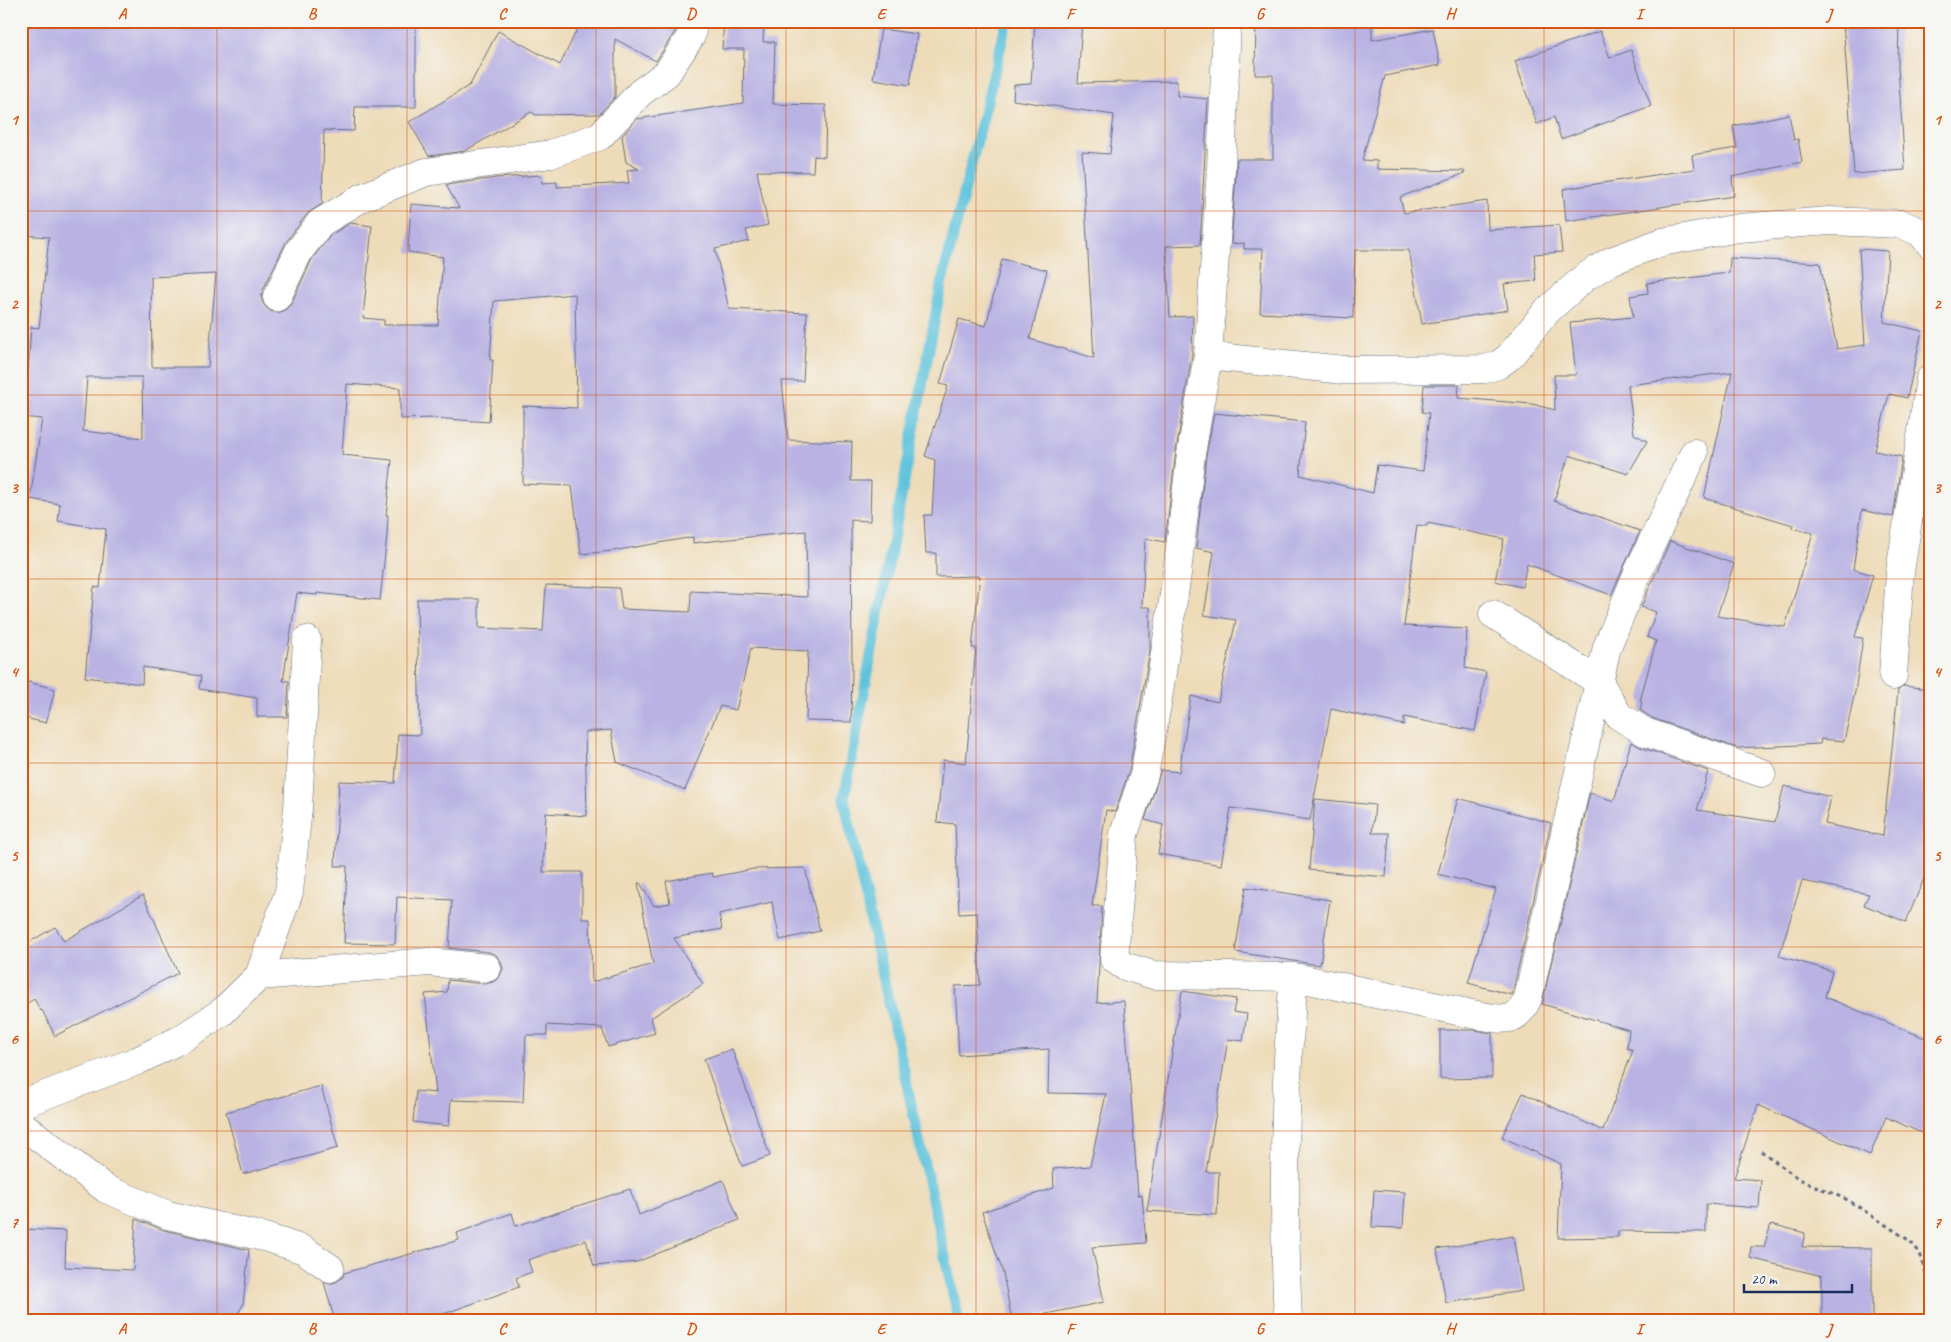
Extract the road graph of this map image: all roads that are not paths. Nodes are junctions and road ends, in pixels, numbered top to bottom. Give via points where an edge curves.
1 (694, 21) edge
2 (1227, 21) edge
3 (1930, 244) edge
4 (277, 296) dead end
5 (1208, 356) junction
6 (1930, 379) edge
7 (1694, 453) dead end
8 (1493, 614) dead end
9 (307, 640) dead end
10 (1892, 676) dead end
11 (1599, 682) junction
12 (1762, 774) dead end
13 (487, 968) dead end
14 (258, 976) junction
15 (1294, 977) junction
16 (21, 1104) edge
17 (21, 1124) edge
18 (330, 1268) dead end
19 (1288, 1321) edge

1 - 4 street via 691,36 667,73 640,93 600,136 551,154 426,172 363,196 320,223 300,251
2 - 5 street
3 - 5 street via 1920,232 1901,224 1829,221 1739,228 1662,242 1611,261 1585,277 1546,311 1510,357 1485,369 1344,370
5 - 15 street via 1191,454 1157,705 1144,774 1124,834 1113,955 1124,966 1153,975
6 - 10 street via 1900,572
7 - 11 street via 1607,647
8 - 11 street
9 - 14 street via 298,808 289,892
11 - 12 street via 1619,716 1645,732
11 - 15 street via 1528,998 1517,1016 1503,1019 1477,1016
13 - 14 street via 429,962
14 - 16 street via 222,1012 181,1039 138,1061
15 - 19 street via 1284,1122
17 - 18 street via 106,1189 168,1214 304,1250

